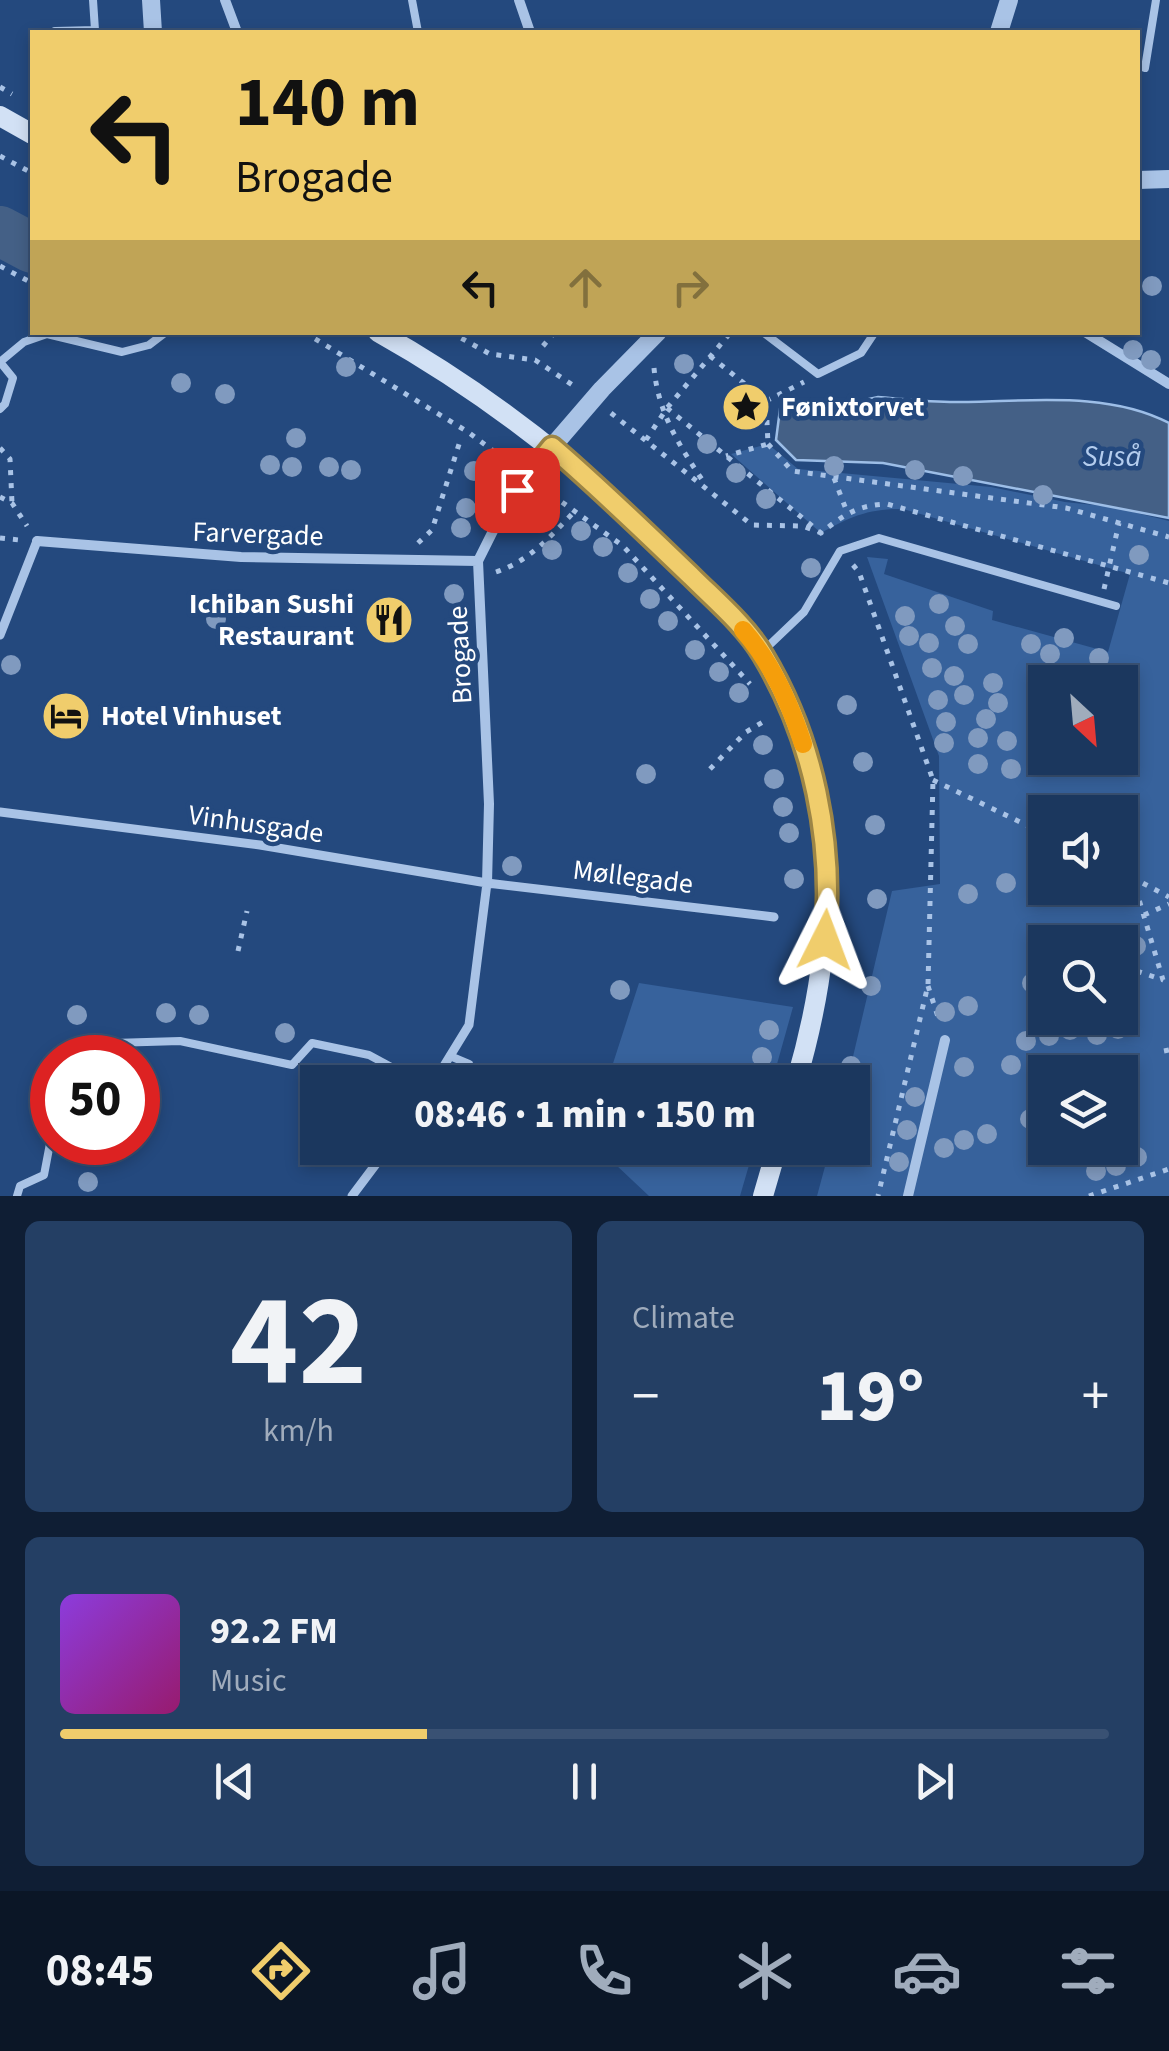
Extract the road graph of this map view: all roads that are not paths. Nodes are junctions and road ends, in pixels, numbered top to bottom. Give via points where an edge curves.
1 (93, 0) edge
2 (151, 0) edge
3 (224, 0) edge
4 (412, 0) edge
5 (519, 0) edge
6 (1009, 0) edge
7 (1156, 0) edge
8 (95, 30) edge
9 (153, 30) edge
10 (236, 30) edge
11 (418, 30) edge
12 (529, 30) edge
13 (1000, 30) edge
14 (1144, 68) dead end
15 (0, 116) edge
16 (30, 133) edge
17 (1169, 179) edge
18 (1140, 180) edge
19 (44, 335) edge
20 (51, 335) edge
21 (162, 335) edge
22 (383, 335) edge
23 (655, 335) edge
24 (767, 335) edge
25 (873, 335) edge
26 (1090, 335) edge
27 (0, 362) edge
28 (1169, 384) edge
29 (0, 408) edge
30 (552, 447) junction
31 (37, 541) joint
32 (478, 561) junction
33 (1116, 606) dead end
34 (0, 635) edge
35 (762, 652) junction
36 (0, 812) edge
37 (486, 883) junction
38 (774, 917) dead end
39 (945, 1040) road end
40 (160, 1042) edge
41 (450, 1056) junction
42 (469, 1064) dead end
43 (388, 1065) edge
44 (444, 1065) edge
45 (801, 1065) edge
46 (46, 1165) edge
47 (375, 1165) edge
48 (772, 1165) edge
49 (18, 1196) edge
50 (352, 1196) edge
51 (763, 1196) edge
52 (908, 1196) edge

1 - 8 lane
2 - 9 street
3 - 10 street
4 - 11 lane
5 - 12 street
6 - 13 street
7 - 14 lane
15 - 16 main road
17 - 18 street
19 - 27 lane
20 - 21 lane via 122,352
22 - 30 main road
23 - 30 street
24 - 25 lane via 818,374 861,353
26 - 28 street
27 - 29 lane via 12,378
30 - 32 street via 492,530
30 - 35 main road via 716,600
31 - 32 street, Farvergade via 241,558
31 - 34 street
32 - 37 street, Brogade via 490,804
33 - 35 lane via 879,538 840,551 804,612
35 - 45 main road via 795,720 818,793 826,853 822,968
36 - 37 street, Vinhusgade
37 - 38 street, Møllegade
37 - 41 street via 469,1025
39 - 52 street
40 - 43 lane via 292,1065 312,1043
41 - 42 lane
41 - 44 street
46 - 49 lane via 44,1175 20,1186
47 - 50 street
48 - 51 main road

